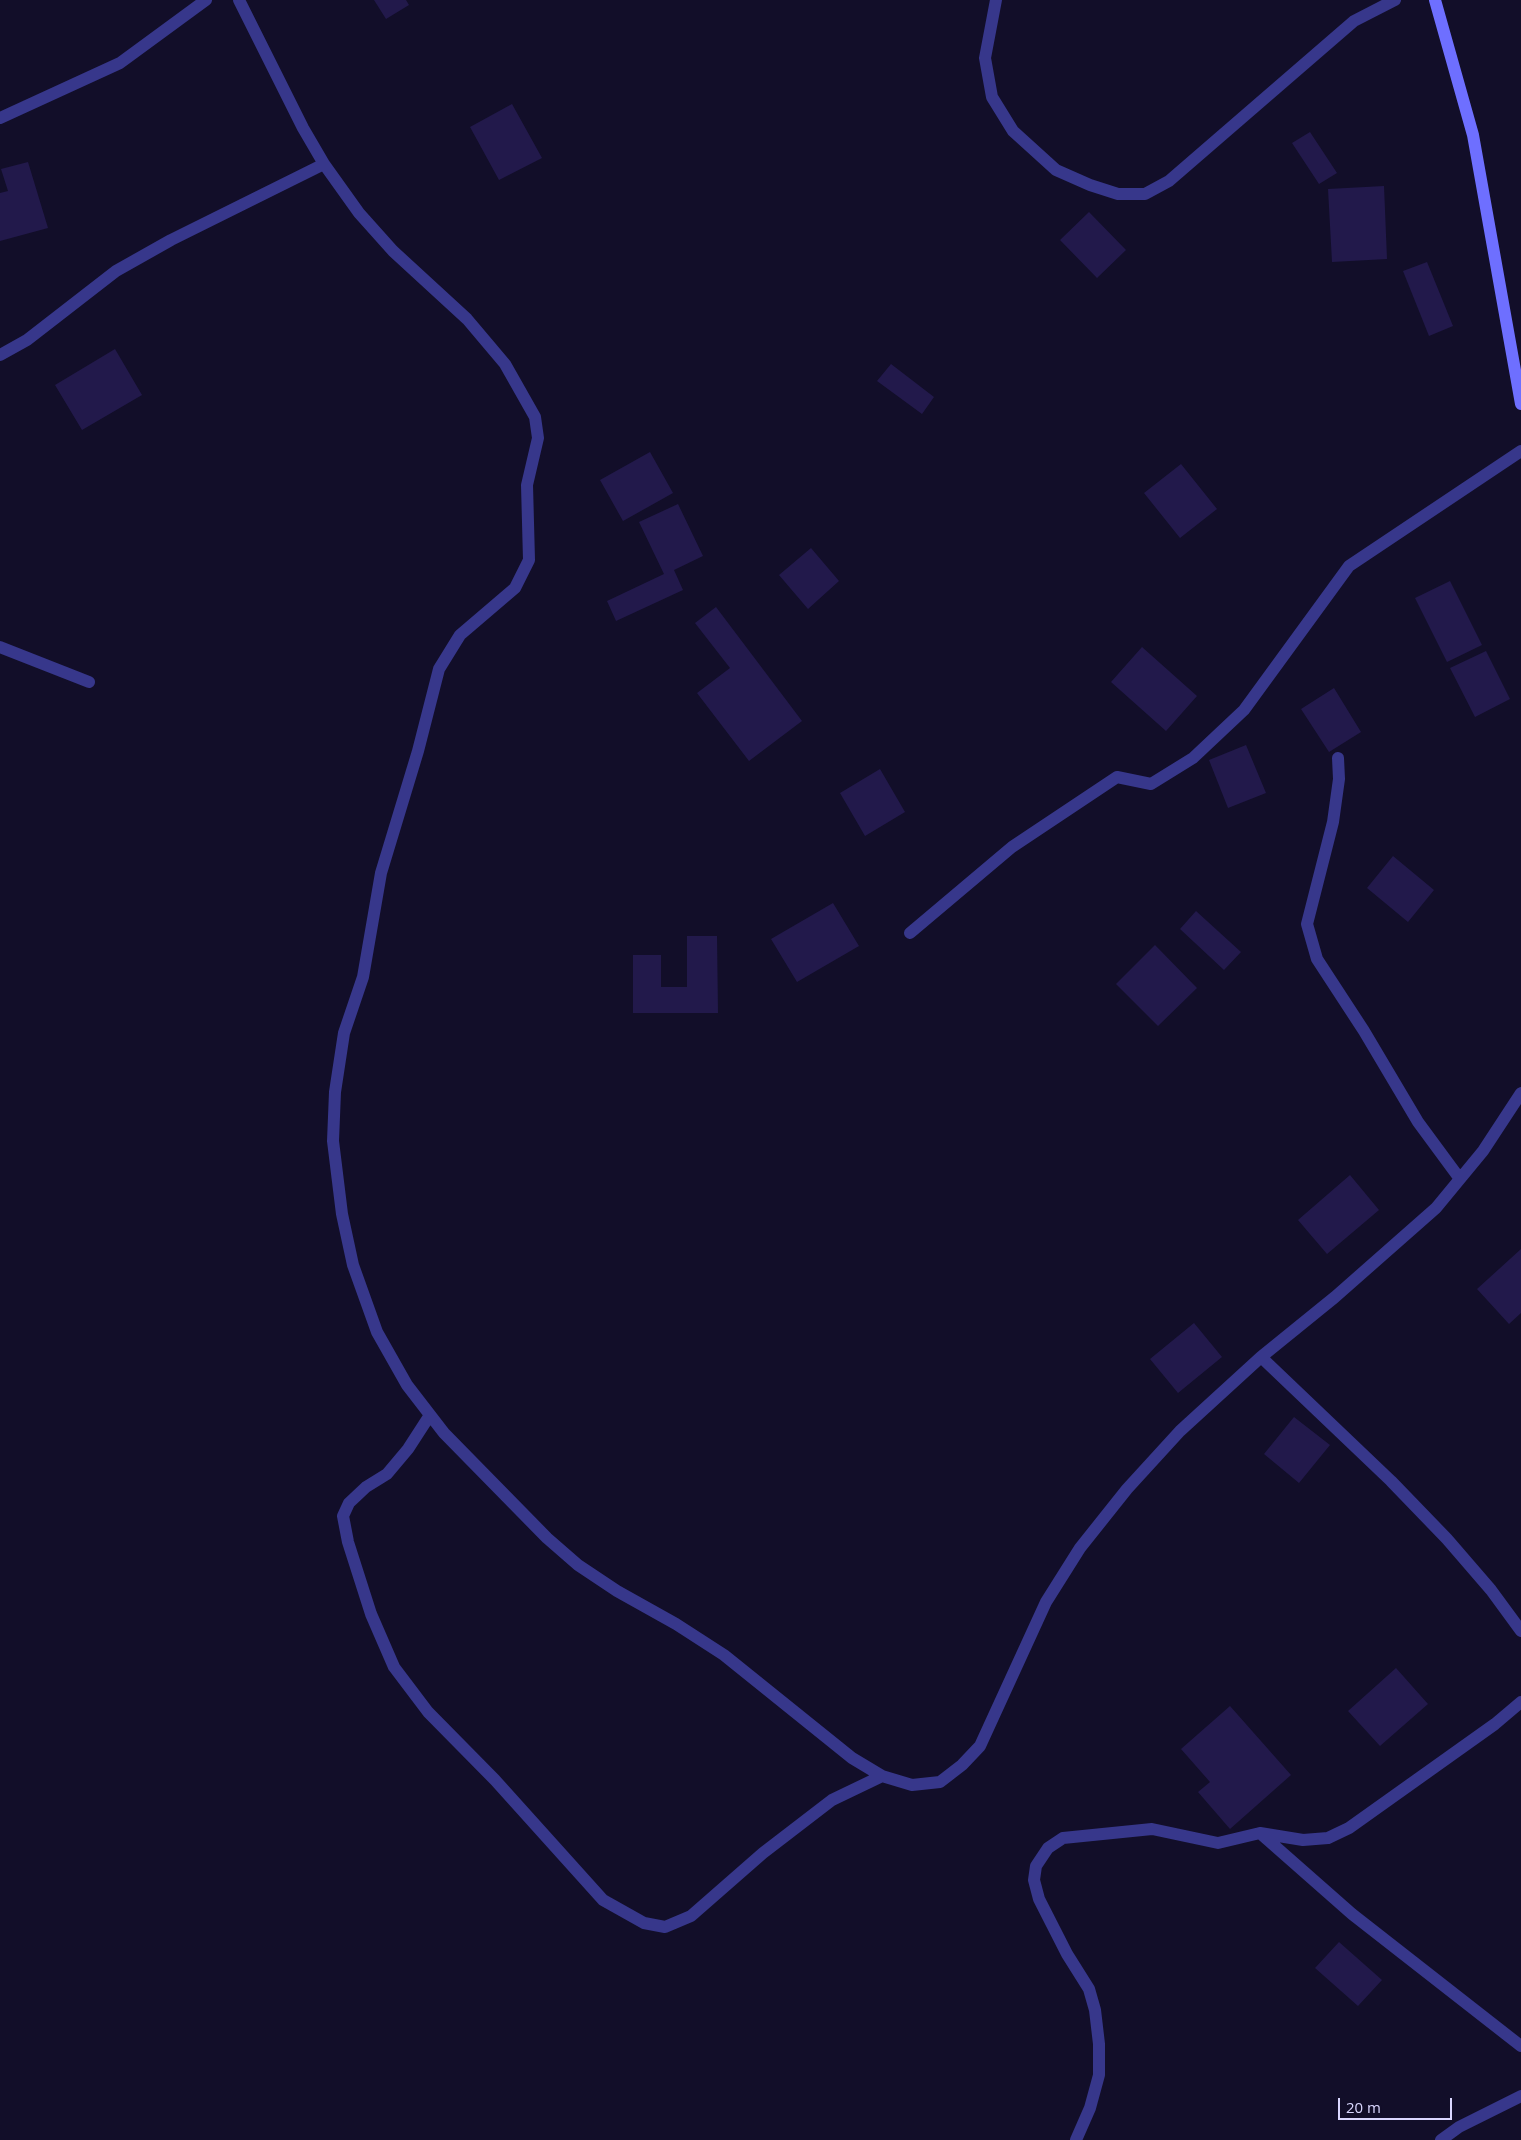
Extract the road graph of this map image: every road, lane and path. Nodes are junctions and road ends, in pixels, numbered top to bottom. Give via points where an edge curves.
1 (206, 0) edge
2 (239, 0) edge
3 (996, 0) edge
4 (1394, 0) edge
5 (1435, 0) edge
6 (0, 118) edge
7 (324, 164) junction
8 (0, 355) edge
9 (1521, 404) edge
10 (1521, 450) edge
11 (0, 648) edge
12 (89, 682) dead end
13 (1338, 758) dead end
14 (910, 933) dead end
15 (1521, 1093) edge
16 (1460, 1179) junction
17 (1261, 1357) junction
18 (430, 1414) junction
19 (1521, 1631) edge
20 (1521, 1702) edge
21 (882, 1776) junction
22 (1260, 1833) junction
23 (1521, 2046) edge
24 (1521, 2096) edge
25 (1076, 2140) edge
26 (1441, 2140) edge

1 - 6 street via 120,64
2 - 7 street
3 - 4 street via 985,58 992,97 1013,131 1056,170 1118,194 1145,194 1169,181 1354,21
5 - 9 street via 1473,135
7 - 8 street via 116,271 27,340
7 - 18 street via 359,213 393,251 467,319 506,364 535,416 538,438 527,485 529,560 515,588 460,635 440,668 381,873 363,977 344,1033 335,1092 333,1141 352,1265 377,1332 407,1385
10 - 14 street via 1349,566 1244,710 1193,758 1151,784 1117,777 1012,847
11 - 12 street
13 - 16 street via 1339,779 1333,822 1307,924 1316,959 1418,1122
15 - 16 street via 1483,1151
16 - 17 street via 1436,1208
17 - 19 street via 1447,1539
17 - 21 street via 1180,1431 1080,1548 1046,1602 980,1746 940,1782 912,1785
18 - 21 street via 444,1433 547,1538 578,1565 724,1655 852,1758
18 - 21 street via 398,1461 387,1474 349,1503 344,1516 348,1542 371,1614 394,1667 428,1712 603,1900 644,1924 665,1927 691,1916 763,1853 832,1800
20 - 22 street via 1349,1828 1328,1838 1311,1839
22 - 23 street via 1352,1914
22 - 25 street via 1218,1843 1152,1829 1063,1838 1048,1848 1036,1866 1034,1880 1039,1899 1089,1989 1095,2010 1099,2075 1090,2108
24 - 26 street via 1459,2127

